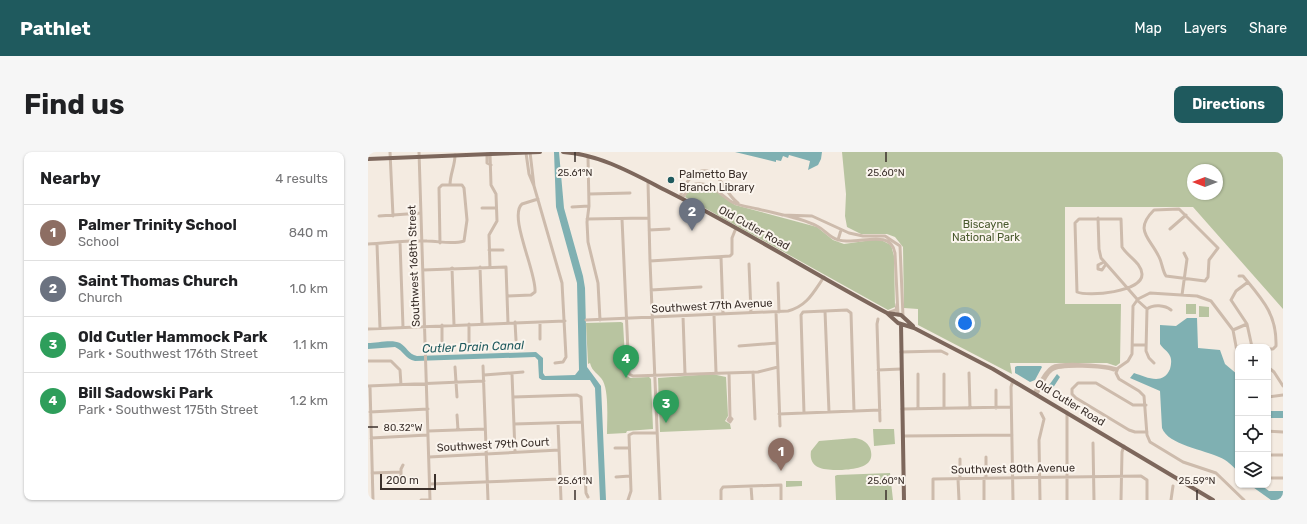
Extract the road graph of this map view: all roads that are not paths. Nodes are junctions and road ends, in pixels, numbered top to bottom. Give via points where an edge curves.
1 (390, 152) edge
2 (540, 152) edge
3 (563, 152) edge
4 (528, 153) edge
5 (419, 154) edge
6 (488, 154) junction
7 (455, 155) junction
8 (588, 157) junction
9 (391, 158) junction
10 (368, 159) edge
11 (648, 182) junction
12 (687, 183) junction
13 (450, 185) junction
14 (692, 185) junction
15 (686, 188) junction
16 (630, 193) dead end
17 (589, 194) junction
18 (729, 197) junction
19 (681, 198) junction
20 (538, 199) junction
21 (589, 206) junction
22 (572, 207) dead end
23 (482, 208) dead end
24 (496, 208) junction
25 (421, 213) junction
26 (1186, 215) junction
27 (379, 216) dead end
28 (392, 216) junction
29 (791, 216) junction
30 (648, 218) junction
31 (1098, 218) junction
32 (587, 219) junction
33 (622, 219) junction
34 (736, 228) junction
35 (669, 229) dead end
36 (1170, 229) dead end
37 (649, 230) junction
38 (841, 230) junction
39 (861, 236) junction
40 (869, 238) junction
41 (838, 240) junction
42 (422, 241) junction
43 (861, 241) junction
44 (400, 242) junction
45 (440, 243) junction
46 (368, 244) edge
47 (377, 244) junction
48 (895, 245) junction
49 (489, 250) junction
50 (503, 250) dead end
51 (1184, 254) dead end
52 (721, 257) junction
53 (650, 261) junction
54 (749, 264) dead end
55 (480, 267) junction
56 (490, 267) junction
57 (452, 268) junction
58 (423, 270) junction
59 (1239, 276) dead end
60 (824, 277) junction
61 (1185, 278) junction
62 (1248, 282) junction
63 (778, 283) dead end
64 (897, 286) junction
65 (701, 287) dead end
66 (1128, 288) junction
67 (651, 290) junction
68 (1182, 295) junction
69 (507, 296) junction
70 (1137, 300) junction
71 (1147, 309) junction
72 (1171, 310) dead end
73 (825, 311) junction
74 (778, 312) junction
75 (751, 313) junction
76 (888, 313) junction
77 (723, 314) junction
78 (714, 315) junction
79 (683, 316) junction
80 (901, 316) junction
81 (652, 317) junction
82 (626, 319) junction
83 (878, 319) dead end
84 (586, 320) dead end
85 (600, 320) junction
86 (565, 321) junction
87 (515, 322) junction
88 (540, 322) junction
89 (899, 322) junction
90 (508, 323) junction
91 (454, 324) junction
92 (468, 324) junction
93 (482, 324) junction
94 (1247, 324) junction
95 (442, 325) junction
96 (425, 326) junction
97 (909, 326) junction
98 (403, 327) junction
99 (380, 328) junction
100 (914, 328) junction
101 (368, 329) edge
102 (1233, 330) junction
103 (900, 335) junction
104 (540, 339) dead end
105 (516, 340) dead end
106 (469, 343) dead end
107 (777, 343) junction
108 (442, 344) dead end
109 (1236, 344) edge
110 (1251, 344) edge
111 (1132, 345) junction
112 (1146, 345) junction
113 (739, 346) dead end
114 (1271, 348) edge
115 (900, 352) junction
116 (947, 354) dead end
117 (368, 361) edge
118 (555, 363) dead end
119 (1154, 363) dead end
120 (483, 366) dead end
121 (455, 367) dead end
122 (778, 367) junction
123 (901, 369) junction
124 (1117, 369) junction
125 (1271, 369) edge
126 (878, 370) junction
127 (523, 372) dead end
128 (716, 372) junction
129 (753, 372) junction
130 (729, 373) junction
131 (970, 373) dead end
132 (512, 374) junction
133 (686, 374) junction
134 (918, 374) dead end
135 (944, 374) dead end
136 (484, 375) junction
137 (654, 375) junction
138 (1013, 380) junction
139 (484, 381) junction
140 (456, 382) junction
141 (427, 383) junction
142 (401, 384) junction
143 (369, 386) edge
144 (1283, 386) edge
145 (996, 390) dead end
146 (1035, 393) junction
147 (1283, 395) edge
148 (456, 397) dead end
149 (513, 397) junction
150 (1271, 397) edge
151 (1146, 405) junction
152 (918, 408) junction
153 (944, 408) junction
154 (970, 408) junction
155 (996, 408) junction
156 (1011, 408) junction
157 (428, 409) junction
158 (902, 409) junction
159 (880, 410) junction
160 (854, 411) junction
161 (370, 412) junction
162 (829, 412) junction
163 (1067, 412) junction
164 (804, 413) junction
165 (1041, 413) dead end
166 (779, 414) junction
167 (457, 415) dead end
168 (730, 417) dead end
169 (755, 419) dead end
170 (880, 421) dead end
171 (582, 422) junction
172 (558, 423) junction
173 (514, 424) junction
174 (780, 426) dead end
175 (485, 429) junction
176 (458, 430) junction
177 (1271, 431) edge
178 (1147, 432) junction
179 (1283, 432) edge
180 (428, 433) junction
181 (657, 433) junction
182 (1012, 435) junction
183 (903, 436) junction
184 (371, 438) junction
185 (1093, 443) dead end
186 (1124, 446) junction
187 (615, 448) dead end
188 (629, 448) junction
189 (559, 450) junction
190 (515, 452) junction
191 (486, 454) junction
192 (1271, 455) edge
193 (1283, 455) edge
194 (429, 457) junction
195 (986, 457) dead end
196 (960, 459) dead end
197 (403, 465) dead end
198 (401, 472) junction
199 (372, 473) junction
200 (630, 476) junction
201 (616, 477) dead end
202 (1067, 477) junction
203 (1094, 477) junction
204 (1122, 477) junction
205 (985, 478) junction
206 (1012, 478) junction
207 (1040, 478) junction
208 (1271, 478) edge
209 (1283, 478) edge
210 (560, 479) junction
211 (959, 479) junction
212 (401, 482) dead end
213 (487, 482) junction
214 (430, 484) junction
215 (751, 486) junction
216 (1173, 486) dead end
217 (588, 497) dead end
218 (373, 500) edge
219 (421, 500) edge
220 (430, 500) edge
221 (488, 500) edge
222 (561, 500) edge
223 (628, 500) edge
224 (660, 500) edge
225 (721, 500) edge
226 (752, 500) edge
227 (782, 500) edge
228 (904, 500) edge
229 (933, 500) edge
230 (958, 500) edge
231 (984, 500) edge
232 (1013, 500) edge
233 (1040, 500) edge
234 (1067, 500) edge
235 (1094, 500) edge
236 (1121, 500) edge
237 (1147, 500) edge
238 (1171, 500) edge
239 (1213, 500) edge
240 (1244, 500) edge

1 - 9 street
2 - 4 main road
3 - 8 main road, Old Cutler Road
4 - 6 main road
4 - 20 street via 529,174
5 - 7 main road
5 - 9 main road
5 - 25 street, Southwest 168th Street
6 - 7 main road
6 - 24 street via 487,163 490,165 491,186 496,193
7 - 13 street
8 - 11 main road, Old Cutler Road
8 - 17 street
9 - 10 main road
9 - 28 street
11 - 19 main road, Old Cutler Road
11 - 30 street
12 - 14 street
12 - 15 street
12 - 18 street via 696,173 709,172 717,177
13 - 45 street via 440,187
13 - 45 street via 463,186 466,220 464,242
14 - 15 street
14 - 18 street via 709,185
15 - 19 street
16 - 17 street
17 - 21 street
18 - 29 street via 739,204
19 - 34 main road, Old Cutler Road
20 - 69 street via 520,205 519,210 520,229 533,275 534,292 530,296
20 - 86 street via 562,283
21 - 22 street
21 - 32 street
23 - 24 street
24 - 49 street via 496,223 489,234
25 - 28 street
25 - 42 street, Southwest 168th Street
26 - 36 street
26 - 61 street via 1218,248 1209,260 1206,280
26 - 61 street via 1179,209 1155,210 1146,219 1144,234 1157,253 1167,276
27 - 28 street
29 - 38 street via 815,217
29 - 41 street via 816,225
30 - 33 street
30 - 37 street
31 - 66 street via 1099,251 1105,263
31 - 66 street via 1120,219 1122,222 1122,248 1138,264 1142,276
31 - 66 street via 1076,220 1077,292 1112,293
32 - 33 street
32 - 85 street via 588,246 598,283
33 - 82 street
34 - 52 street via 732,238 732,254
34 - 60 main road, Old Cutler Road
35 - 37 street
37 - 53 street
38 - 39 street
38 - 41 street
39 - 40 street
39 - 43 street
40 - 43 street
40 - 48 street via 886,238
41 - 43 street
42 - 44 street
42 - 45 street
42 - 58 street, Southwest 168th Street
44 - 47 street
44 - 98 street
46 - 47 street
47 - 99 street
48 - 64 street
48 - 80 street via 901,248
49 - 50 street
49 - 56 street
51 - 61 street
52 - 53 street
52 - 77 street
53 - 67 street
54 - 75 street
55 - 56 street
55 - 57 street
55 - 93 street
56 - 69 street via 506,266
57 - 58 street
57 - 91 street
58 - 96 street, Southwest 168th Street
59 - 62 street via 1243,276
60 - 74 street, Southwest 77th Avenue via 812,297 804,304 793,310
60 - 76 main road, Old Cutler Road
61 - 68 street
62 - 94 street via 1231,298
62 - 114 street via 1273,317 1275,347
63 - 74 street
64 - 76 street via 897,307
64 - 80 street
65 - 67 street
66 - 70 street
67 - 81 street
68 - 70 street via 1152,293
68 - 102 street via 1201,297 1210,301
69 - 90 street
70 - 71 street
70 - 111 street via 1132,312
71 - 72 street via 1158,306
71 - 112 street
73 - 160 street via 850,311
73 - 162 street
73 - 164 street via 802,312
74 - 75 street, Southwest 77th Avenue
74 - 107 street
75 - 77 street, Southwest 77th Avenue
76 - 80 main road, Old Cutler Road
76 - 89 main road, Old Cutler Road
77 - 78 street, Southwest 77th Avenue
78 - 79 street, Southwest 77th Avenue
78 - 128 street
79 - 81 street, Southwest 77th Avenue
79 - 133 street
80 - 89 main road
80 - 89 main road
80 - 100 main road, Old Cutler Road
81 - 82 street, Southwest 77th Avenue
81 - 137 street
82 - 85 street, Southwest 77th Avenue
82 - 137 street via 628,371 630,375
83 - 126 street
84 - 85 street, Southwest 77th Avenue
86 - 88 street
86 - 118 street via 565,360
87 - 88 street
87 - 90 street
87 - 105 street
88 - 104 street
89 - 97 main road, Old Cutler Road
89 - 103 main road
90 - 93 street
91 - 92 street
91 - 95 street
92 - 93 street
92 - 106 street
94 - 102 street
94 - 110 street
95 - 96 street
95 - 108 street
96 - 98 street
96 - 141 street, Southwest 168th Street
97 - 100 main road, Old Cutler Road
97 - 103 main road via 903,328
98 - 99 street
99 - 101 street
100 - 138 main road, Old Cutler Road
102 - 109 street
103 - 115 main road
107 - 113 street
107 - 122 street
111 - 112 street
111 - 124 street via 1130,357
112 - 119 street via 1148,356
115 - 116 street via 941,351
115 - 123 main road
117 - 142 street via 390,360 400,370
120 - 136 street
121 - 140 street
122 - 129 street
122 - 166 street
123 - 126 street
123 - 158 main road
124 - 146 street via 1103,365 1056,367 1048,371
124 - 151 street via 1118,378 1142,394
125 - 144 street
126 - 159 street
127 - 132 street
128 - 130 street
128 - 133 street
129 - 130 street
129 - 169 street
130 - 168 street
131 - 154 street
132 - 136 street
132 - 149 street
133 - 137 street
134 - 152 street
135 - 153 street
136 - 139 street
137 - 181 street
138 - 146 main road, Old Cutler Road
138 - 156 street
139 - 140 street
139 - 175 street
140 - 141 street
140 - 148 street
141 - 142 street
141 - 157 street, Southwest 168th Street
142 - 143 street
143 - 161 street
145 - 155 street
146 - 163 main road, Old Cutler Road
147 - 150 street
149 - 171 street via 577,395 580,397
149 - 173 street
151 - 178 street
151 - 178 street via 1133,405 1096,383 1077,383 1072,388 1074,396 1131,431
152 - 153 street
152 - 158 street
153 - 154 street
154 - 155 street
155 - 156 street
156 - 182 street
157 - 161 street
157 - 180 street, Southwest 168th Street
158 - 183 main road
159 - 160 street
159 - 170 street
160 - 162 street
161 - 184 street
162 - 164 street
163 - 186 main road, Old Cutler Road
163 - 202 street
164 - 166 street
165 - 207 street via 1044,419 1039,440
166 - 174 street
167 - 176 street
171 - 172 street
171 - 217 street
172 - 173 street
172 - 189 street
173 - 190 street
175 - 176 street
175 - 191 street
176 - 180 street
177 - 179 street
178 - 240 street via 1152,443 1179,460 1217,474
180 - 184 street
180 - 194 street, Southwest 168th Street
181 - 188 street via 629,434
181 - 224 street
182 - 183 street
182 - 206 street
183 - 228 main road
184 - 199 street
185 - 203 street
186 - 204 street
186 - 239 main road, Old Cutler Road
187 - 188 street
188 - 200 street
189 - 190 street, Southwest 79th Court
189 - 210 street
190 - 191 street, Southwest 79th Court
191 - 194 street, Southwest 79th Court
191 - 213 street
192 - 193 street
194 - 214 street, Southwest 168th Street
195 - 205 street
196 - 211 street
197 - 198 street
198 - 199 street
198 - 212 street
199 - 218 street
200 - 201 street
200 - 223 street via 631,493
202 - 203 street, Southwest 80th Avenue
202 - 207 street, Southwest 80th Avenue
202 - 234 street
203 - 204 street, Southwest 80th Avenue
203 - 235 street
204 - 236 street
204 - 237 street via 1145,478
205 - 206 street, Southwest 80th Avenue
205 - 211 street, Southwest 80th Avenue
205 - 231 street
206 - 207 street, Southwest 80th Avenue
206 - 232 street
207 - 233 street
208 - 209 street
210 - 213 street
210 - 222 street
211 - 229 street, Southwest 80th Avenue via 933,479
211 - 230 street
213 - 214 street
213 - 221 street
214 - 220 street, Southwest 168th Street
215 - 225 street via 722,488
215 - 226 street
215 - 227 street via 781,485
216 - 238 street
219 - 220 street

